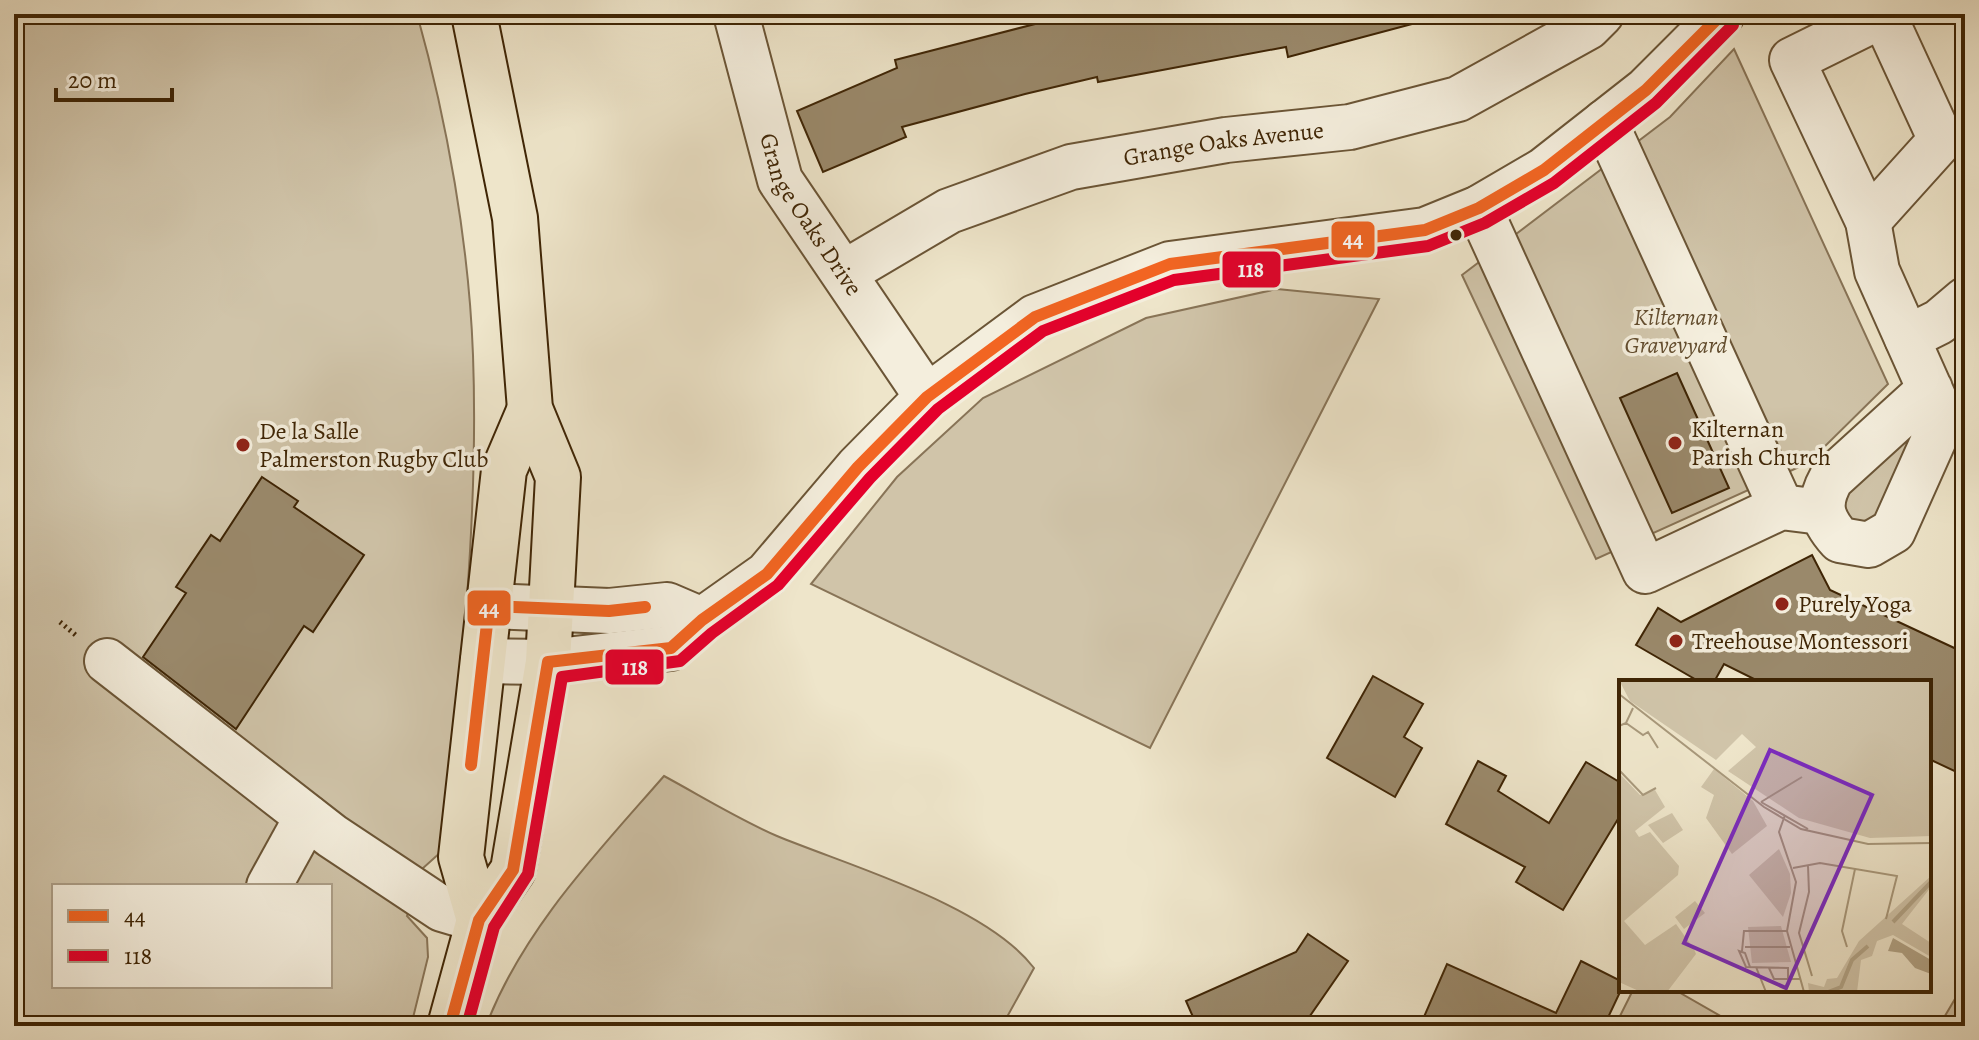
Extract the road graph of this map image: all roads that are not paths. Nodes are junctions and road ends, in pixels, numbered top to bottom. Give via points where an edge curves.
1 (474, 14) edge
2 (736, 14) edge
3 (1601, 14) edge
4 (1722, 14) edge
5 (1883, 14) edge
6 (1605, 122) junction
7 (1479, 208) junction
8 (1868, 221) junction
9 (844, 273) junction
10 (1965, 300) edge
11 (1907, 338) junction
12 (1930, 389) junction
13 (927, 397) junction
14 (530, 409) junction
15 (1801, 510) junction
16 (489, 606) junction
17 (551, 609) junction
18 (702, 620) junction
19 (107, 661) dead end
20 (483, 661) junction
21 (548, 662) junction
22 (307, 817) junction
23 (270, 884) edge
24 (479, 920) junction
25 (450, 1026) edge

1 - 14 main road via 515,218
2 - 9 street, Grange Oaks Drive via 780,180
3 - 9 street, Grange Oaks Avenue via 1588,27 1458,99 1350,127 1226,140 1071,167 949,211
4 - 6 street via 1646,90
5 - 8 street via 1941,140
5 - 8 street via 1792,60
6 - 7 street via 1544,170
6 - 15 street
7 - 13 street via 1425,230 1170,264 1035,317
7 - 15 street via 1645,571
8 - 11 street via 1877,271
9 - 13 street, Grange Oaks Drive
10 - 11 street via 1939,322
11 - 12 street
12 - 15 street
12 - 15 street via 1943,419 1893,531 1869,545 1854,545
13 - 18 street via 858,467 767,574
14 - 16 main road via 504,470
14 - 17 main road via 558,477
16 - 17 street
16 - 20 main road
17 - 18 street via 667,605
17 - 21 main road
18 - 21 street via 671,648
19 - 22 street
20 - 21 street
20 - 24 main road via 461,857
21 - 24 main road via 513,870
22 - 23 street
22 - 24 street via 442,909
24 - 25 main road

